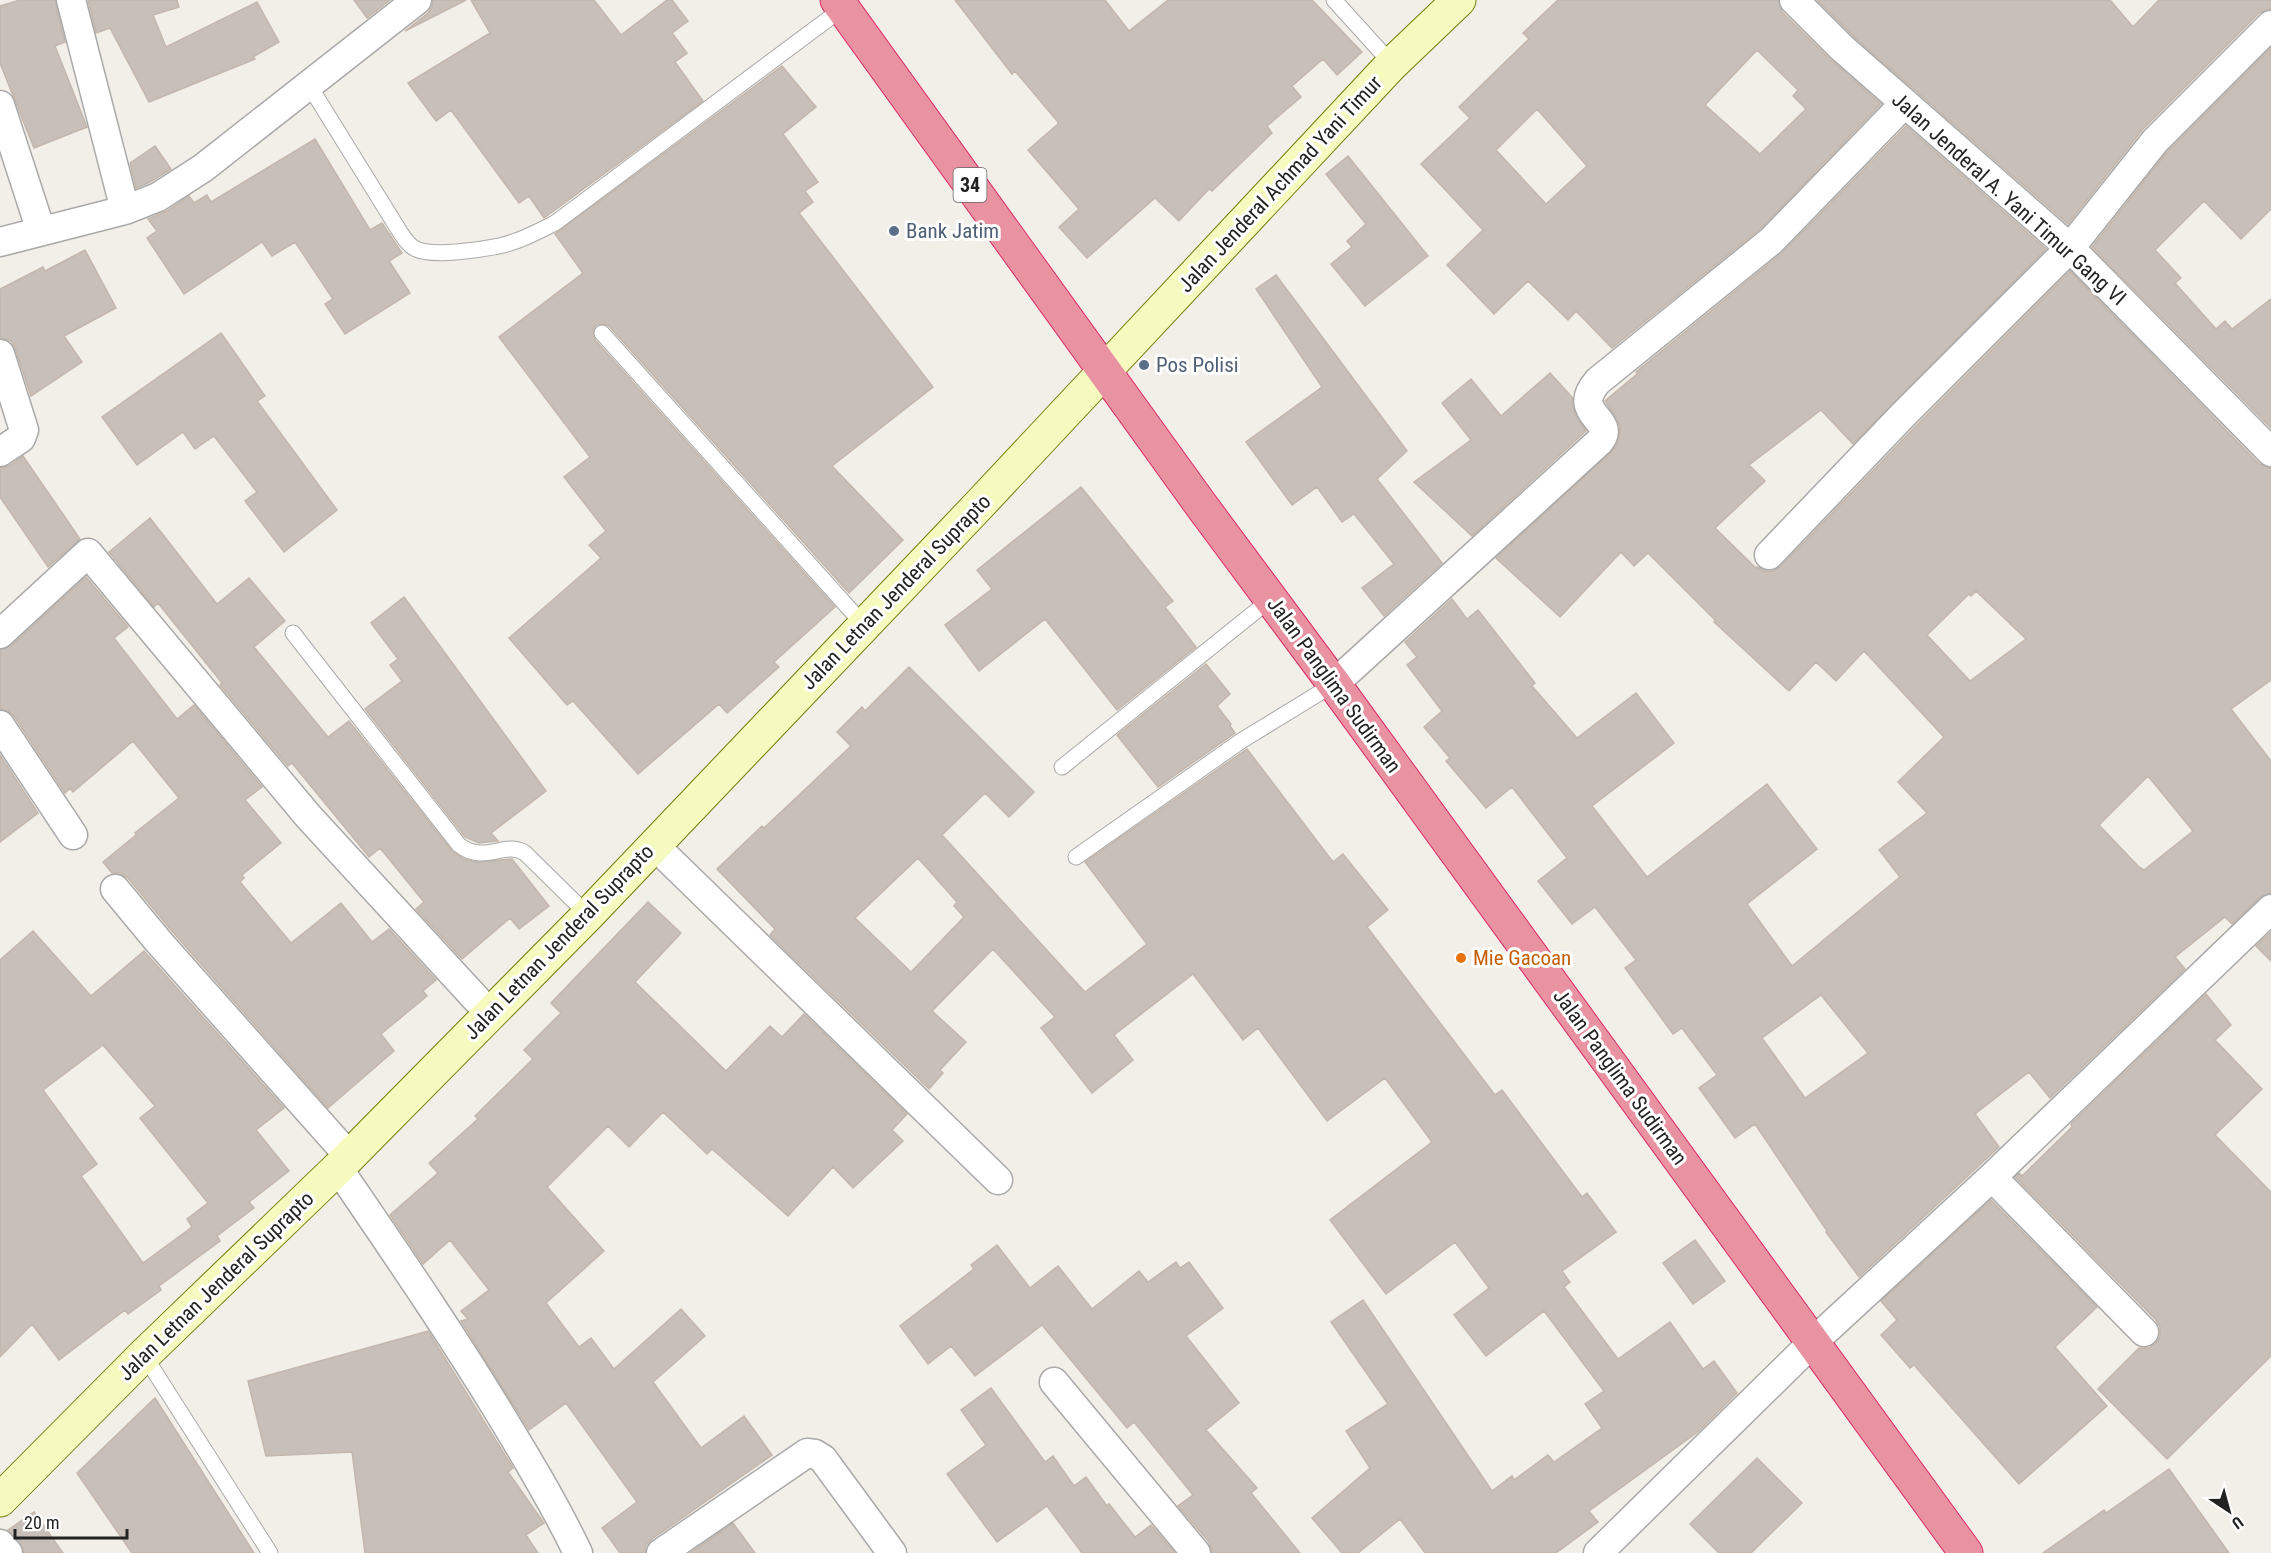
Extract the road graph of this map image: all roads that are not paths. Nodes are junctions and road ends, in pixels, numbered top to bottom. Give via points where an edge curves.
1 (71, 0) edge
2 (417, 0) edge
3 (1334, 0) edge
4 (1459, 0) edge
5 (1794, 0) edge
6 (840, 4) edge
7 (2271, 25) edge
8 (1392, 64) junction
9 (309, 85) junction
10 (1905, 103) junction
11 (0, 105) edge
12 (125, 210) junction
13 (41, 231) junction
14 (0, 242) edge
15 (2070, 248) junction
16 (602, 333) dead end
17 (0, 354) edge
18 (1104, 370) junction
19 (0, 452) edge
20 (2271, 452) edge
21 (1769, 555) dead end
22 (1270, 599) junction
23 (864, 625) junction
24 (293, 633) dead end
25 (0, 634) edge
26 (1334, 684) junction
27 (0, 725) edge
28 (1062, 767) dead end
29 (73, 835) dead end
30 (654, 845) junction
31 (1076, 857) dead end
32 (115, 888) dead end
33 (2271, 909) edge
34 (588, 915) junction
35 (490, 1014) junction
36 (344, 1162) junction
37 (1992, 1177) junction
38 (998, 1180) dead end
39 (2144, 1332) dead end
40 (1813, 1342) junction
41 (144, 1355) junction
42 (1054, 1382) dead end
43 (0, 1500) edge
44 (0, 1544) edge
45 (8, 1553) edge
46 (270, 1553) edge
47 (578, 1553) edge
48 (661, 1553) edge
49 (892, 1553) edge
50 (1196, 1553) edge
51 (1598, 1553) edge
52 (1966, 1553) edge

1 - 12 street
2 - 9 street
3 - 8 lane
4 - 8 main road, Jalan Jenderal Achmad Yani Timur
5 - 10 street, Jalan Jenderal A. Yani Timur Gang VI
6 - 9 lane via 555,223 499,246 443,252 412,248
6 - 18 highway, 34
7 - 15 street via 2155,141
8 - 18 main road, Jalan Jenderal Achmad Yani Timur
9 - 12 street via 179,185
10 - 15 street, Jalan Jenderal A. Yani Timur Gang VI
10 - 26 street via 1771,241 1598,381 1587,396 1587,403 1603,428 1602,439
11 - 13 street
12 - 13 street
13 - 14 street
15 - 20 street, Jalan Jenderal A. Yani Timur Gang VI
15 - 21 street
16 - 23 lane
17 - 19 street via 24,430 21,438
18 - 22 highway, Jalan Panglima Sudirman
18 - 23 main road, Jalan Letnan Jenderal Suprapto
22 - 26 highway, Jalan Panglima Sudirman
22 - 28 lane
23 - 30 main road, Jalan Letnan Jenderal Suprapto
24 - 34 lane via 459,845 478,854 519,849
25 - 35 street via 88,554 308,816
26 - 31 lane via 1241,741
26 - 40 highway, Jalan Panglima Sudirman
27 - 29 street
30 - 34 main road, Jalan Letnan Jenderal Suprapto
30 - 38 street
32 - 36 street
33 - 37 street
34 - 35 main road, Jalan Letnan Jenderal Suprapto
35 - 36 main road, Jalan Letnan Jenderal Suprapto
36 - 41 main road, Jalan Letnan Jenderal Suprapto
36 - 47 street via 537,1475
37 - 39 street
37 - 40 street
40 - 51 street
40 - 52 highway, Jalan Panglima Sudirman
41 - 43 main road, Jalan Letnan Jenderal Suprapto
41 - 46 lane
42 - 50 street
44 - 45 street
48 - 49 street via 807,1454 823,1459

